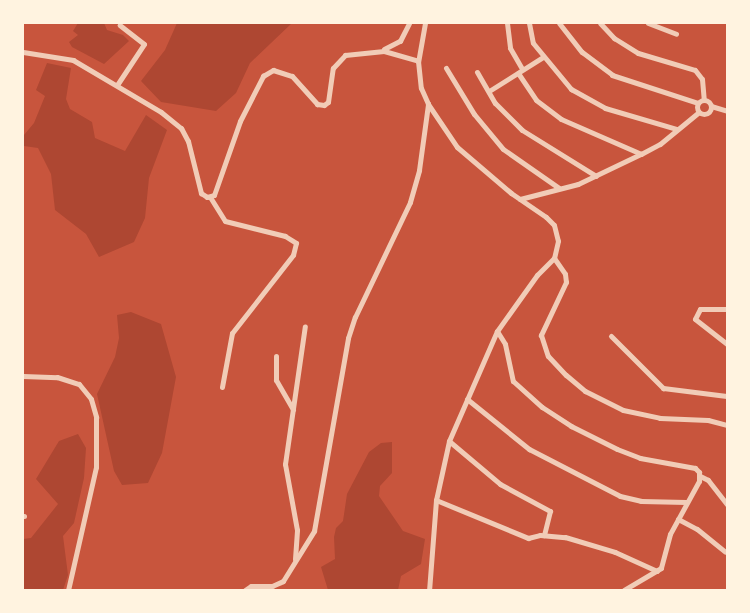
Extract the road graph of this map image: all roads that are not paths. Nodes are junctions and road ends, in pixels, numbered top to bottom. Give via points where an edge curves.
1 (409, 23) edge
2 (425, 23) edge
3 (508, 23) edge
4 (529, 23) edge
5 (559, 23) edge
6 (600, 23) edge
7 (648, 23) edge
8 (120, 25) dead end
9 (676, 34) dead end
10 (379, 51) junction
11 (23, 52) edge
12 (543, 57) junction
13 (418, 61) junction
14 (446, 68) dead end
15 (520, 71) junction
16 (477, 72) dead end
17 (117, 85) junction
18 (489, 91) junction
19 (701, 101) junction
20 (428, 104) junction
21 (711, 106) junction
22 (727, 111) edge
23 (699, 112) junction
24 (677, 129) junction
25 (641, 155) junction
26 (596, 176) junction
27 (559, 188) junction
28 (210, 197) junction
29 (520, 199) junction
30 (554, 258) junction
31 (727, 309) edge
32 (305, 326) dead end
33 (497, 331) junction
34 (611, 336) dead end
35 (727, 344) edge
36 (276, 356) dead end
37 (23, 376) edge
38 (222, 387) dead end
39 (727, 396) edge
40 (467, 398) junction
41 (293, 410) junction
42 (727, 425) edge
43 (449, 441) junction
44 (700, 476) junction
45 (436, 500) junction
46 (685, 502) junction
47 (727, 504) edge
48 (678, 519) junction
49 (544, 535) junction
50 (725, 552) dead end
51 (295, 562) junction
52 (657, 571) junction
53 (68, 590) edge
54 (245, 590) edge
55 (429, 590) edge
56 (624, 590) edge

1 - 10 street via 400,41
2 - 13 street
3 - 15 street via 510,48
4 - 12 street via 533,43
5 - 19 street via 582,52 612,75
6 - 19 street via 638,53 695,70 702,79
7 - 9 street
8 - 17 street via 144,44
10 - 13 street
10 - 28 street via 355,52 336,62 324,105 317,104 292,76 273,70 263,76
11 - 17 street via 73,60
12 - 15 street
12 - 24 street via 571,89 605,108
13 - 20 street
14 - 27 street via 474,114 503,149
15 - 18 street
15 - 25 street via 536,100 561,119
16 - 18 street
17 - 28 street via 181,128 201,193
18 - 26 street via 522,130
19 - 21 street
19 - 23 street
20 - 29 street via 457,147
20 - 51 street via 410,202 348,338 314,531
21 - 22 street
21 - 23 street via 707,113
23 - 24 street
24 - 25 street
25 - 26 street
26 - 27 street
27 - 29 street
28 - 38 street via 225,221 296,243 293,256 232,333
29 - 30 street via 554,225 558,241
30 - 33 street
30 - 42 street via 566,282 541,335 548,356 566,375 584,391 623,410
31 - 35 street via 700,309 695,319
32 - 41 street
33 - 40 street
33 - 44 street via 505,344 513,381 542,407 617,449 695,468
34 - 39 street via 663,388
36 - 41 street via 276,380
37 - 53 street via 57,377 79,384 91,399 96,417 96,467
40 - 43 street
40 - 46 street via 529,449 620,496
41 - 51 street via 285,464 297,530
43 - 45 street
43 - 49 street via 500,484 551,511
44 - 46 street
44 - 47 street
45 - 49 street via 528,538
45 - 55 street
46 - 48 street
48 - 50 street
48 - 52 street
49 - 52 street via 615,552
51 - 54 street via 278,583
52 - 56 street

